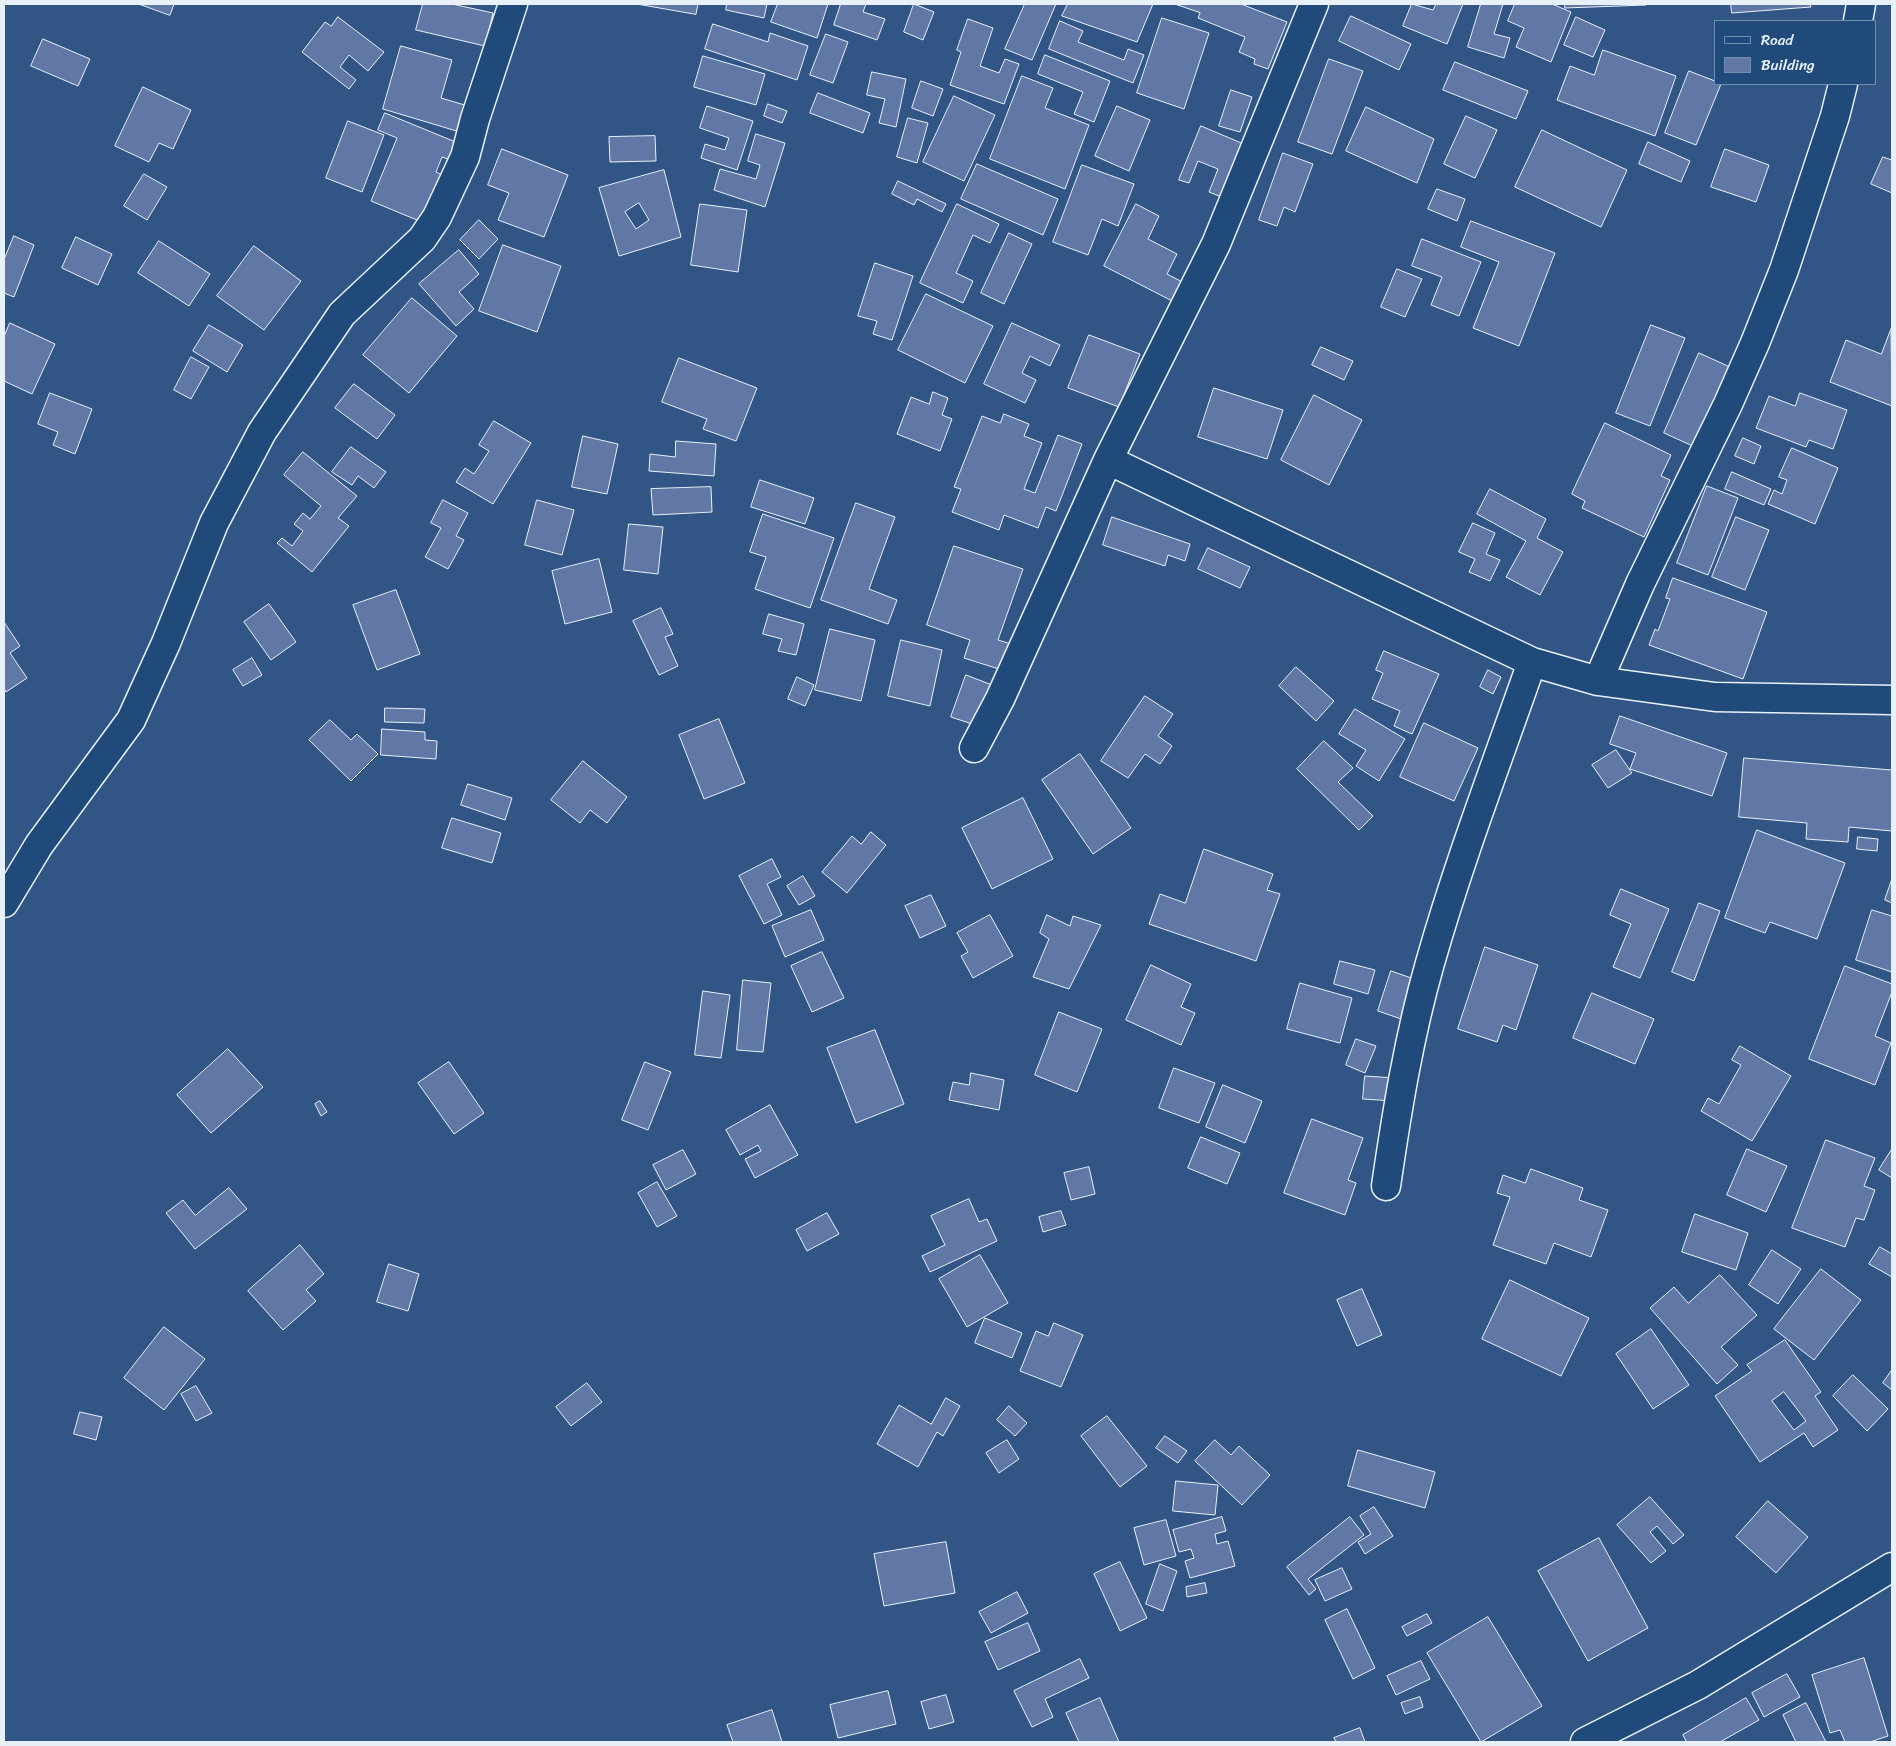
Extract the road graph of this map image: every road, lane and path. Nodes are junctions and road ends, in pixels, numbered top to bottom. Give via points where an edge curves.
1 (513, 4) edge
2 (1314, 4) edge
3 (1861, 4) edge
4 (1858, 20) edge
5 (1844, 85) edge
6 (1108, 460) junction
7 (1532, 662) junction
8 (1598, 681) junction
9 (1892, 700) edge
10 (974, 748) dead end
11 (4, 902) edge
12 (1386, 1186) dead end
13 (1892, 1567) edge
14 (1585, 1742) edge

1 - 11 street via 465,157 437,217 422,239 342,314 262,432 214,523 131,720 39,845
2 - 6 street via 1216,244
3 - 4 street
5 - 8 street via 1784,270 1755,343 1640,584
6 - 7 street
6 - 10 street via 1000,699
7 - 8 street
7 - 12 street via 1469,840 1430,963 1402,1082
8 - 9 street via 1715,697
13 - 14 street via 1698,1685

